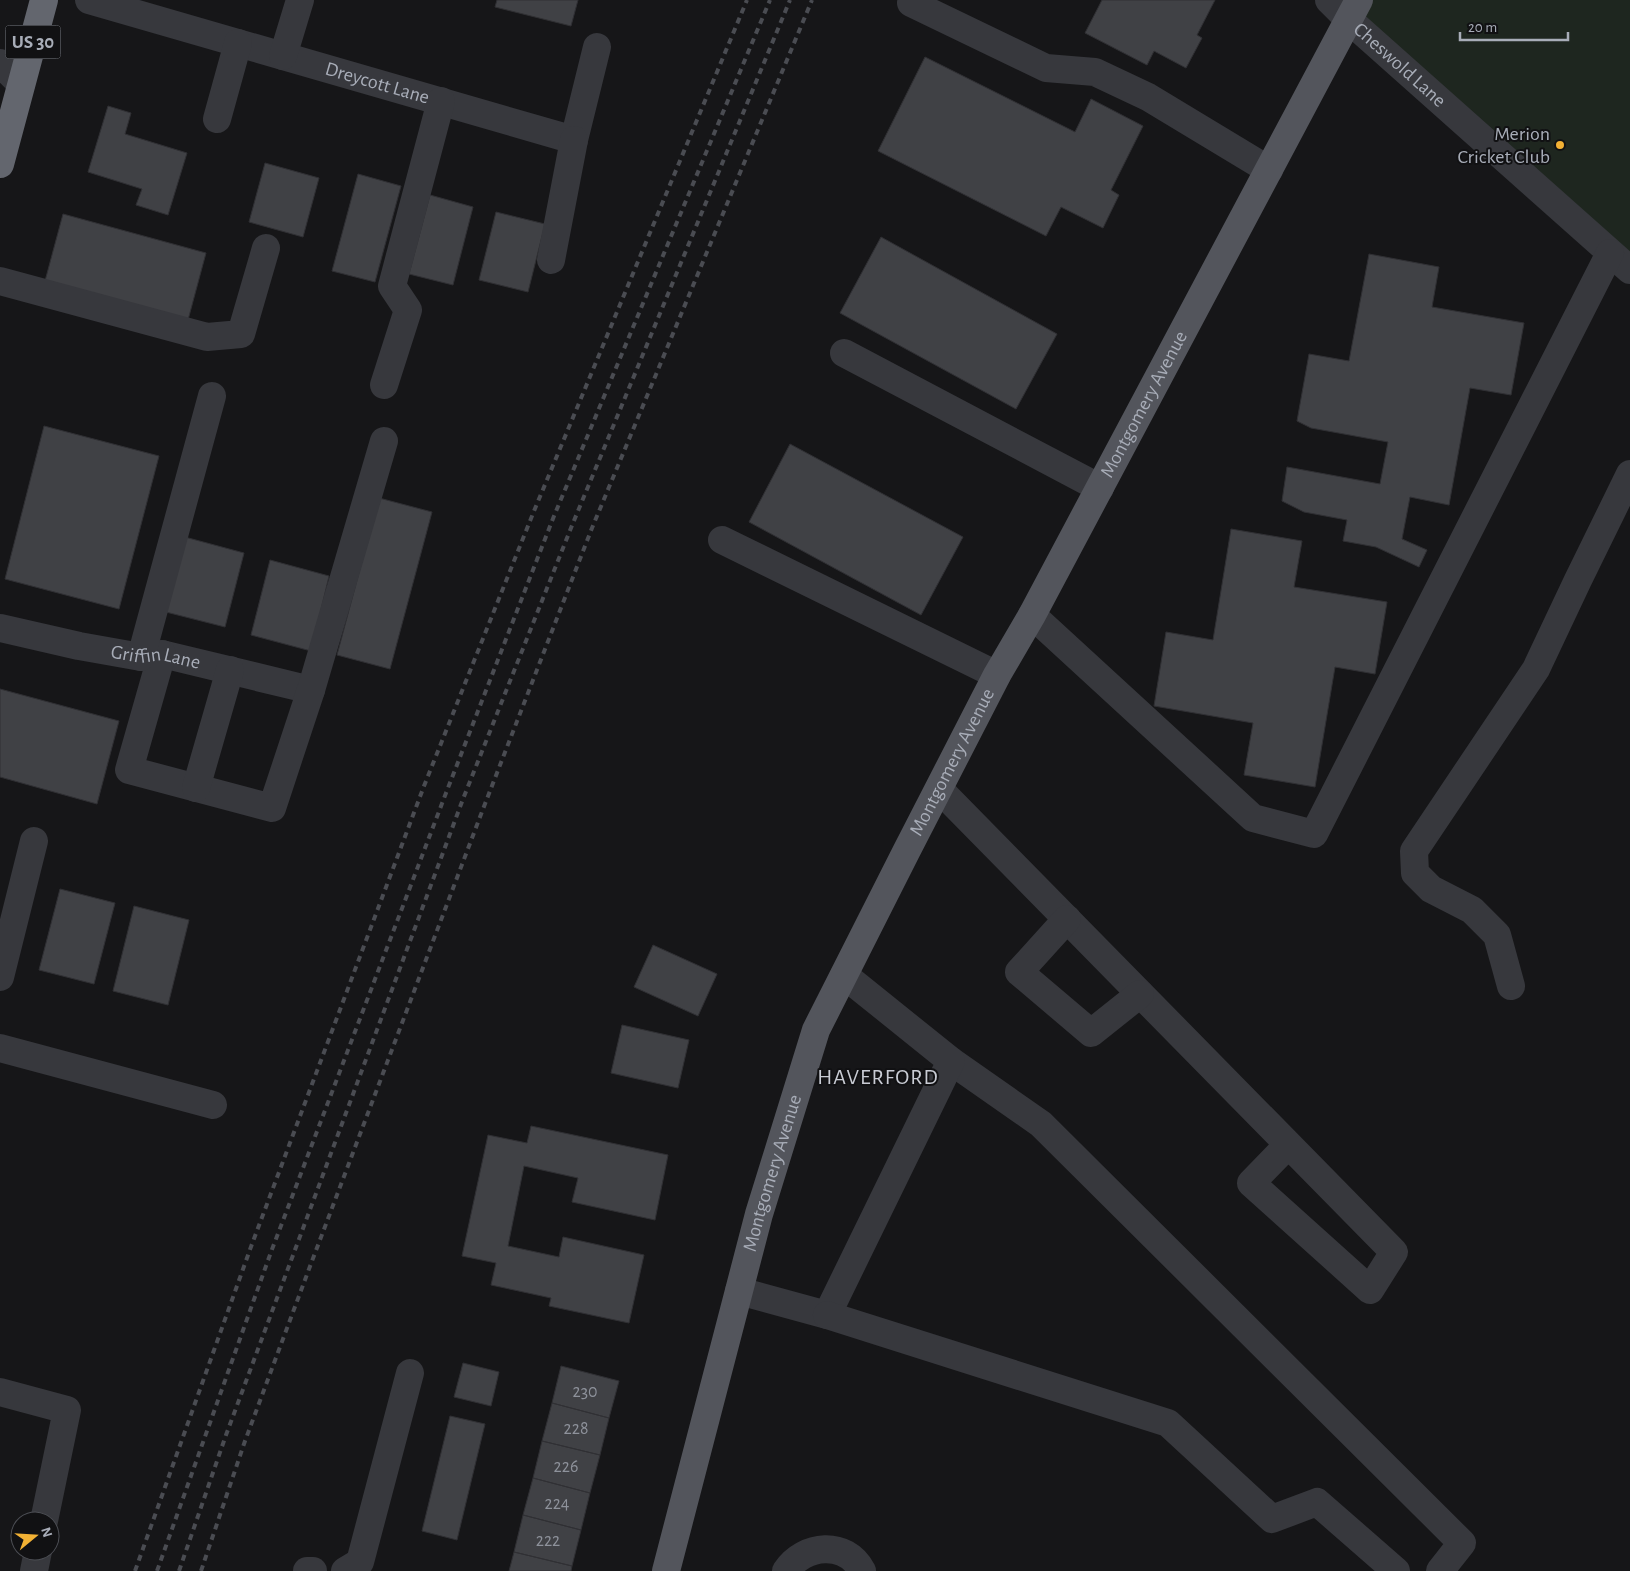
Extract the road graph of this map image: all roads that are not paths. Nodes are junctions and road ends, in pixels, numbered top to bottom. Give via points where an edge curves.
1 (44, 0) edge
2 (89, 0) edge
3 (300, 0) edge
4 (1330, 0) edge
5 (912, 3) dead end
6 (1354, 10) edge
7 (238, 43) junction
8 (597, 47) dead end
9 (284, 56) junction
10 (0, 63) edge
11 (21, 84) junction
12 (441, 101) junction
13 (217, 118) dead end
14 (574, 140) junction
15 (0, 164) edge
16 (1269, 170) junction
17 (266, 248) dead end
18 (1610, 252) junction
19 (551, 260) dead end
20 (1630, 270) edge
21 (0, 281) edge
22 (844, 353) dead end
23 (384, 384) dead end
24 (212, 396) dead end
25 (384, 441) dead end
26 (1630, 474) edge
27 (1100, 488) junction
28 (722, 540) dead end
29 (1032, 616) junction
30 (0, 628) edge
31 (152, 656) junction
32 (230, 670) junction
33 (997, 675) junction
34 (311, 690) junction
35 (196, 788) junction
36 (939, 790) junction
37 (34, 841) dead end
38 (1067, 919) junction
39 (844, 975) junction
40 (0, 977) edge
41 (1511, 986) dead end
42 (1140, 994) junction
43 (0, 1048) edge
44 (951, 1061) junction
45 (213, 1105) dead end
46 (1288, 1145) junction
47 (739, 1291) junction
48 (827, 1314) junction
49 (410, 1373) dead end
50 (0, 1392) edge
51 (46, 1511) edge
52 (307, 1571) edge
53 (313, 1571) edge
54 (345, 1571) edge
55 (666, 1571) edge
56 (786, 1571) edge
57 (862, 1571) edge
58 (1396, 1571) edge
59 (1440, 1571) edge

1 - 11 highway, US 30
2 - 7 street, Dreycott Lane
3 - 9 street
4 - 6 street, Cheswold Lane
5 - 16 street via 1046,68 1095,72 1148,97
6 - 16 main road, Montgomery Avenue
6 - 18 street, Cheswold Lane
7 - 9 street, Dreycott Lane
7 - 13 street
8 - 14 street
9 - 12 street, Dreycott Lane
10 - 11 street
11 - 15 highway, US 30
12 - 14 street, Dreycott Lane
12 - 23 street via 392,286 408,310
14 - 19 street
16 - 27 main road, Montgomery Avenue
17 - 21 street via 241,334 206,336
18 - 20 street, Cheswold Lane
18 - 29 street via 1314,834 1253,818
22 - 27 street
24 - 31 street
25 - 34 street
26 - 41 street via 1536,669 1414,851 1415,873 1431,889 1472,910 1497,935
27 - 29 main road, Montgomery Avenue
28 - 33 street
29 - 33 main road, Montgomery Avenue
30 - 31 street, Griffin Lane via 79,646
31 - 32 street, Griffin Lane
31 - 35 street via 129,770
32 - 34 street, Griffin Lane
32 - 35 street
33 - 36 main road, Montgomery Avenue
34 - 35 street via 272,808
36 - 38 street
36 - 39 main road, Montgomery Avenue
37 - 40 street
38 - 42 street
38 - 42 street via 1019,972 1090,1033
39 - 44 street
39 - 47 main road, Montgomery Avenue via 816,1030 759,1214
42 - 46 street
43 - 45 street
44 - 48 street
44 - 59 street via 1041,1124 1462,1543
46 - 46 street via 1394,1252 1370,1290 1251,1183
47 - 48 street
47 - 55 main road, Montgomery Avenue
48 - 58 street via 1168,1423 1272,1519 1317,1502
49 - 54 street via 360,1562
50 - 51 street via 66,1410
52 - 53 street
56 - 57 street via 792,1562 818,1549 848,1555

